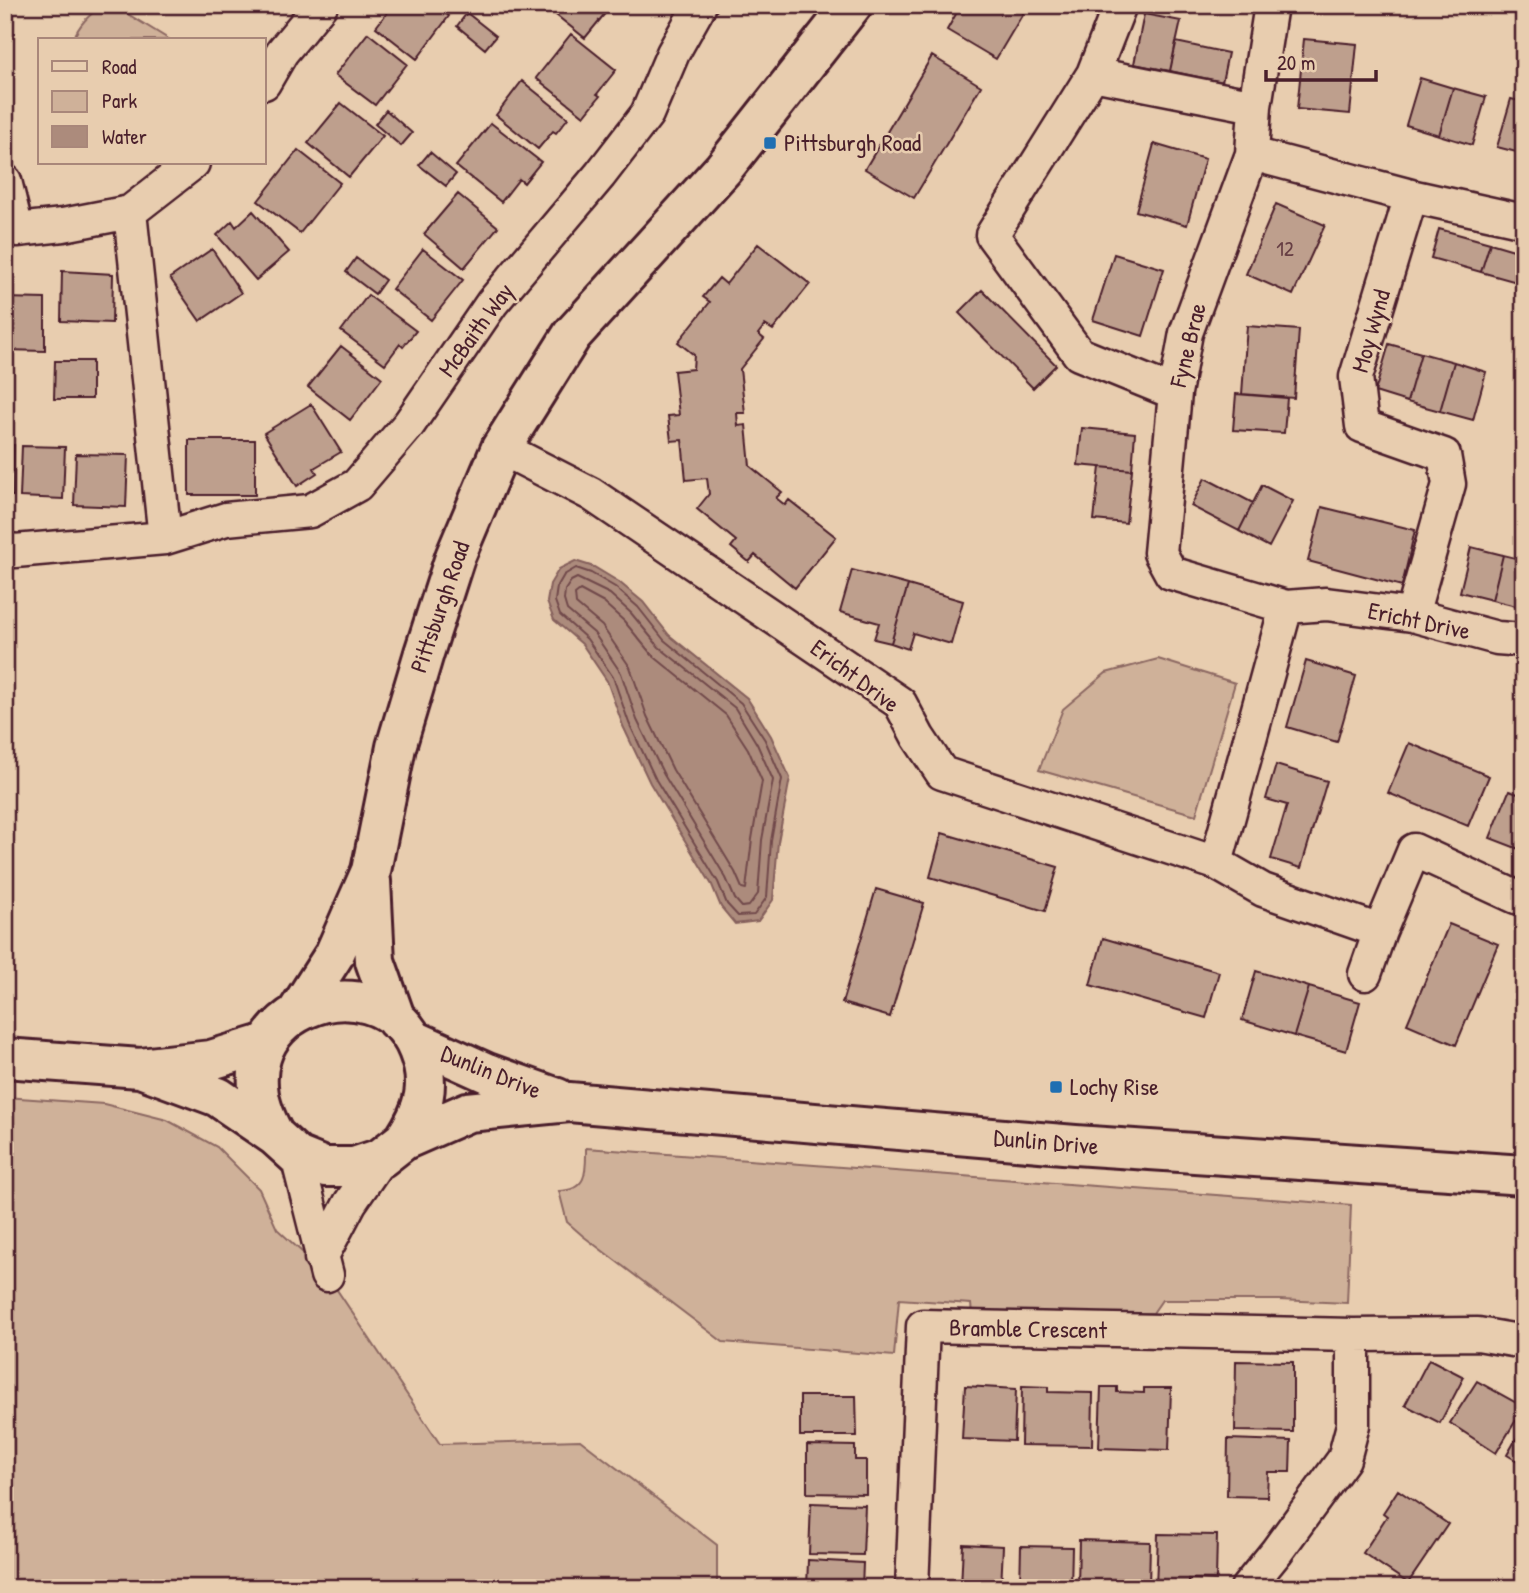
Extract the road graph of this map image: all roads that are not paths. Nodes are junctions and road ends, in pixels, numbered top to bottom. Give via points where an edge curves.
1 (321, 5) edge
2 (700, 5) edge
3 (1120, 5) edge
4 (1272, 5) edge
5 (841, 9) edge
6 (1093, 74) junction
7 (266, 80) edge
8 (1255, 106) junction
9 (1252, 154) junction
10 (191, 164) edge
11 (5, 181) edge
12 (1411, 196) junction
13 (130, 212) junction
14 (1524, 221) edge
15 (1175, 393) junction
16 (501, 448) junction
17 (165, 538) junction
18 (5, 550) edge
19 (1286, 607) junction
20 (1412, 615) junction
21 (1524, 640) edge
22 (1216, 863) junction
23 (371, 872) junction
24 (1516, 897) dead end
25 (1380, 931) junction
26 (1365, 974) dead end
27 (298, 1011) junction
28 (405, 1030) junction
29 (267, 1043) junction
30 (5, 1058) edge
31 (140, 1068) junction
32 (569, 1102) junction
33 (286, 1146) junction
34 (393, 1149) junction
35 (1524, 1175) edge
36 (1353, 1335) junction
37 (1524, 1342) edge
38 (912, 1588) edge
39 (1247, 1588) edge

1 - 7 street
2 - 17 street, McBaith Way via 673,53 648,114 492,303 409,424 357,485 310,511 226,519
3 - 6 street
4 - 8 street, Fyne Brae
5 - 16 street, Pittsburgh Road via 723,169 572,335
6 - 8 street
6 - 15 street via 992,235 1079,354
8 - 9 street, Fyne Brae
9 - 12 street
9 - 15 street, Fyne Brae via 1186,333
10 - 13 street
11 - 13 street via 17,230
12 - 14 street
12 - 20 street, Moy Wynd via 1356,377 1362,426 1444,455 1450,484
13 - 17 street
15 - 19 street, Fyne Brae via 1160,553 1171,573
16 - 22 street, Ericht Drive via 591,494 900,703 942,773
16 - 23 street, Pittsburgh Road via 455,556 424,653 396,747
17 - 18 street, McBaith Way
19 - 20 street, Ericht Drive via 1326,604
19 - 22 street
20 - 21 street, Ericht Drive via 1497,638
22 - 25 street, Ericht Drive via 1263,890
23 - 27 street via 334,955
23 - 28 street via 375,961
24 - 25 street via 1414,850
25 - 26 street
27 - 28 street, Dunlin Drive via 322,1002 348,1000 374,1006
27 - 29 street, Dunlin Drive
28 - 32 street, Dunlin Drive via 488,1074
28 - 34 street, Dunlin Drive via 424,1065 426,1092 419,1118
29 - 31 street, Dunlin Drive via 211,1060
29 - 33 street, Dunlin Drive via 257,1091 263,1115
30 - 31 street, Dunlin Drive
31 - 33 street, Dunlin Drive via 218,1097
32 - 34 street, Dunlin Drive via 468,1112
32 - 35 street, Dunlin Drive via 1075,1145
33 - 34 street, Dunlin Drive via 324,1167 354,1167
33 - 34 street via 312,1210 324,1266 350,1203
36 - 37 street, Bramble Crescent via 1478,1334
36 - 38 street, Bramble Crescent via 923,1326
36 - 39 street via 1353,1425 1344,1459

